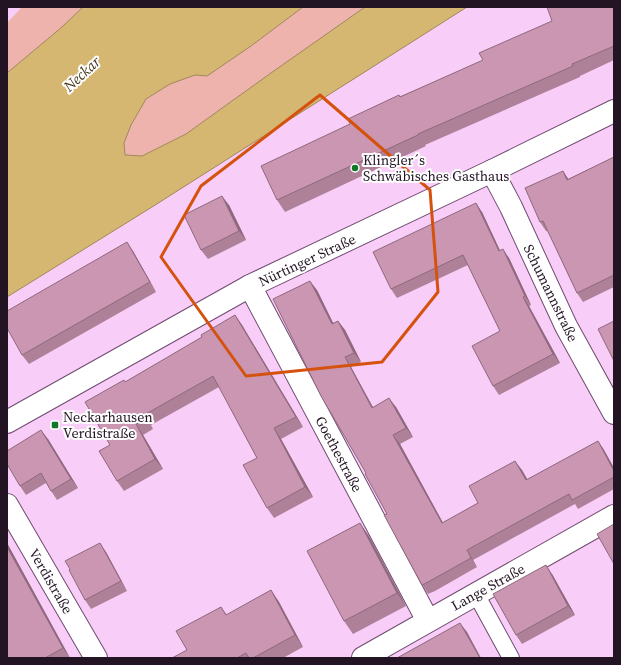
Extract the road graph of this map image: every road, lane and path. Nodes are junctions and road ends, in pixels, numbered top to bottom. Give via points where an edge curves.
1 (614, 111) edge
2 (492, 171) junction
3 (250, 286) junction
4 (614, 413) edge
5 (7, 422) edge
6 (7, 505) edge
7 (614, 516) edge
8 (476, 594) junction
9 (428, 621) junction
10 (96, 658) edge
11 (363, 658) edge
12 (511, 658) edge

1 - 2 street, Nürtinger Straße
2 - 3 street, Nürtinger Straße
2 - 4 street, Schumannstraße via 566,326
3 - 5 street, Nürtinger Straße
3 - 9 street, Goethestraße
6 - 10 street, Verdistraße
7 - 8 street, Lange Straße
8 - 9 street, Lange Straße
8 - 12 lane
9 - 11 street, Lange Straße

